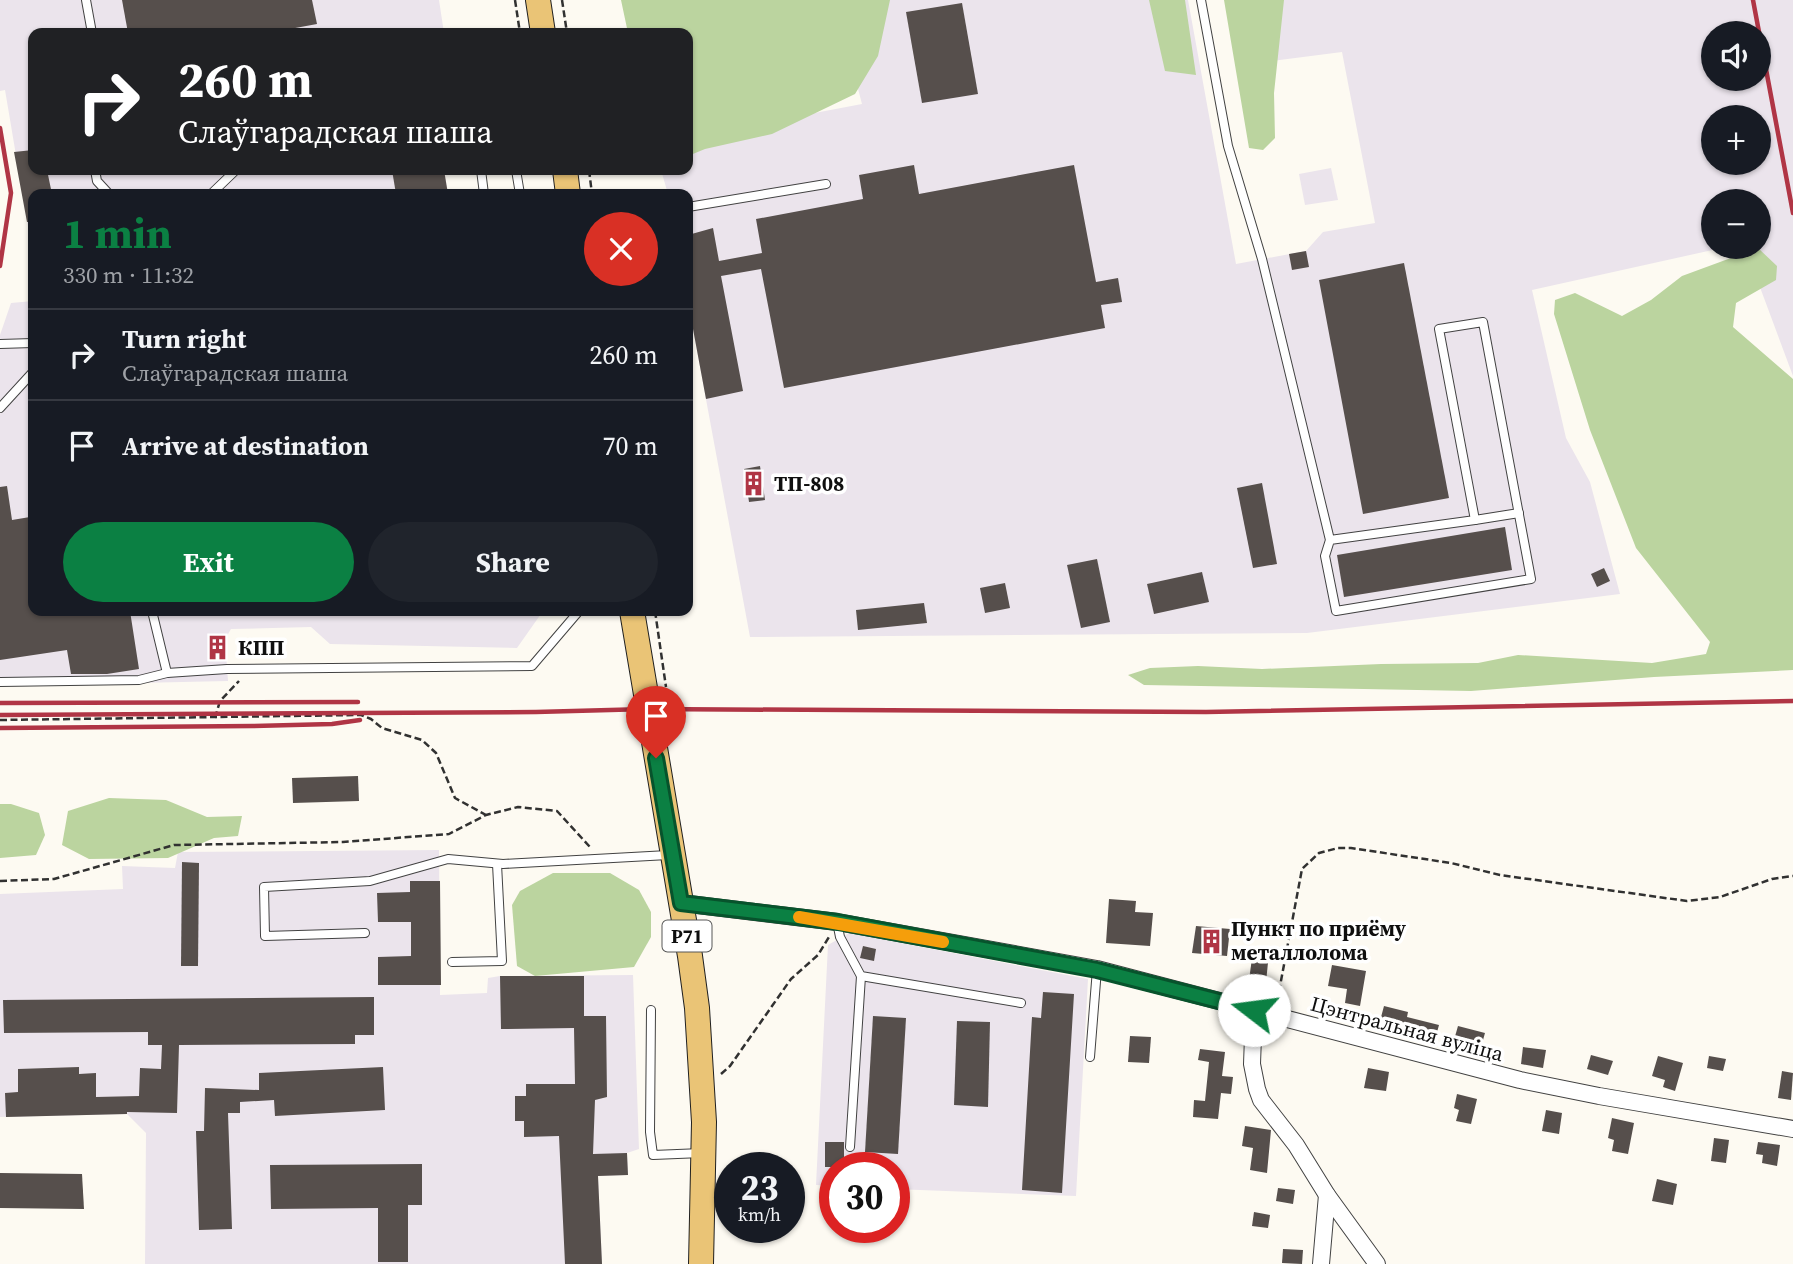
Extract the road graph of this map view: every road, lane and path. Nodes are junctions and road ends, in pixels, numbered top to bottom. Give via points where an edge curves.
1 (86, 0) edge
2 (514, 0) edge
3 (538, 0) edge
4 (562, 0) edge
5 (1201, 0) edge
6 (91, 28) edge
7 (519, 28) edge
8 (542, 28) edge
9 (566, 28) edge
10 (231, 175) edge
11 (827, 184) dead end
12 (216, 189) edge
13 (693, 206) edge
14 (28, 343) edge
15 (0, 345) edge
16 (28, 377) edge
17 (0, 408) edge
18 (1519, 513) junction
19 (1475, 520) junction
20 (1330, 540) junction
21 (153, 616) edge
22 (575, 616) edge
23 (633, 616) edge
24 (656, 616) edge
25 (251, 669) junction
26 (167, 673) junction
27 (0, 682) edge
28 (667, 693) dead end
29 (215, 718) junction
30 (0, 720) edge
31 (486, 815) junction
32 (673, 855) junction
33 (600, 859) junction
34 (497, 863) junction
35 (1793, 876) edge
36 (0, 881) edge
37 (681, 903) junction
38 (838, 922) junction
39 (365, 933) dead end
40 (452, 962) dead end
41 (1097, 970) junction
42 (861, 976) junction
43 (1021, 1003) dead end
44 (651, 1010) dead end
45 (1254, 1010) junction
46 (1274, 1016) junction
47 (1090, 1057) dead end
48 (703, 1090) junction
49 (1793, 1129) edge
50 (850, 1147) dead end
51 (704, 1153) junction
52 (1327, 1195) junction
53 (701, 1264) edge
54 (1321, 1264) edge
55 (1377, 1264) edge

1 - 6 lane
2 - 7 path
3 - 8 main road
4 - 9 path
5 - 20 lane via 1228,146 1262,259
10 - 12 lane
11 - 13 lane
14 - 15 lane
16 - 17 lane
18 - 19 lane
18 - 19 lane via 1483,322 1439,329
18 - 20 lane via 1531,579 1336,611 1325,556
19 - 20 lane
21 - 26 lane
22 - 25 lane via 532,666
23 - 32 main road, Р71
24 - 28 path
25 - 26 lane
25 - 29 path via 220,701
26 - 27 lane via 139,680
29 - 30 path
29 - 31 path via 361,715 382,728 422,740 436,753 455,798
31 - 33 path via 518,807 557,811
31 - 36 path via 449,834 343,842 174,845 54,879
32 - 33 lane
32 - 37 main road, Р71
33 - 34 lane
34 - 39 lane via 448,859 370,881 264,887 265,936
34 - 40 lane via 502,961
35 - 46 path via 1720,897 1687,901 1351,848 1328,850 1302,869
37 - 38 street, Цэнтральная вуліца
37 - 48 main road, Р71 via 697,1008
38 - 41 street, Цэнтральная вуліца
38 - 42 lane via 840,937
38 - 48 path via 818,955 791,979 730,1066
41 - 45 street, Цэнтральная вуліца
41 - 47 lane
42 - 43 lane
42 - 50 lane
44 - 51 lane via 653,1155
45 - 46 street, Цэнтральная вуліца
45 - 52 street via 1256,1089
46 - 49 street, Цэнтральная вуліца via 1520,1080
48 - 51 main road, Р71
51 - 53 main road, Р71
52 - 54 street
52 - 55 street

